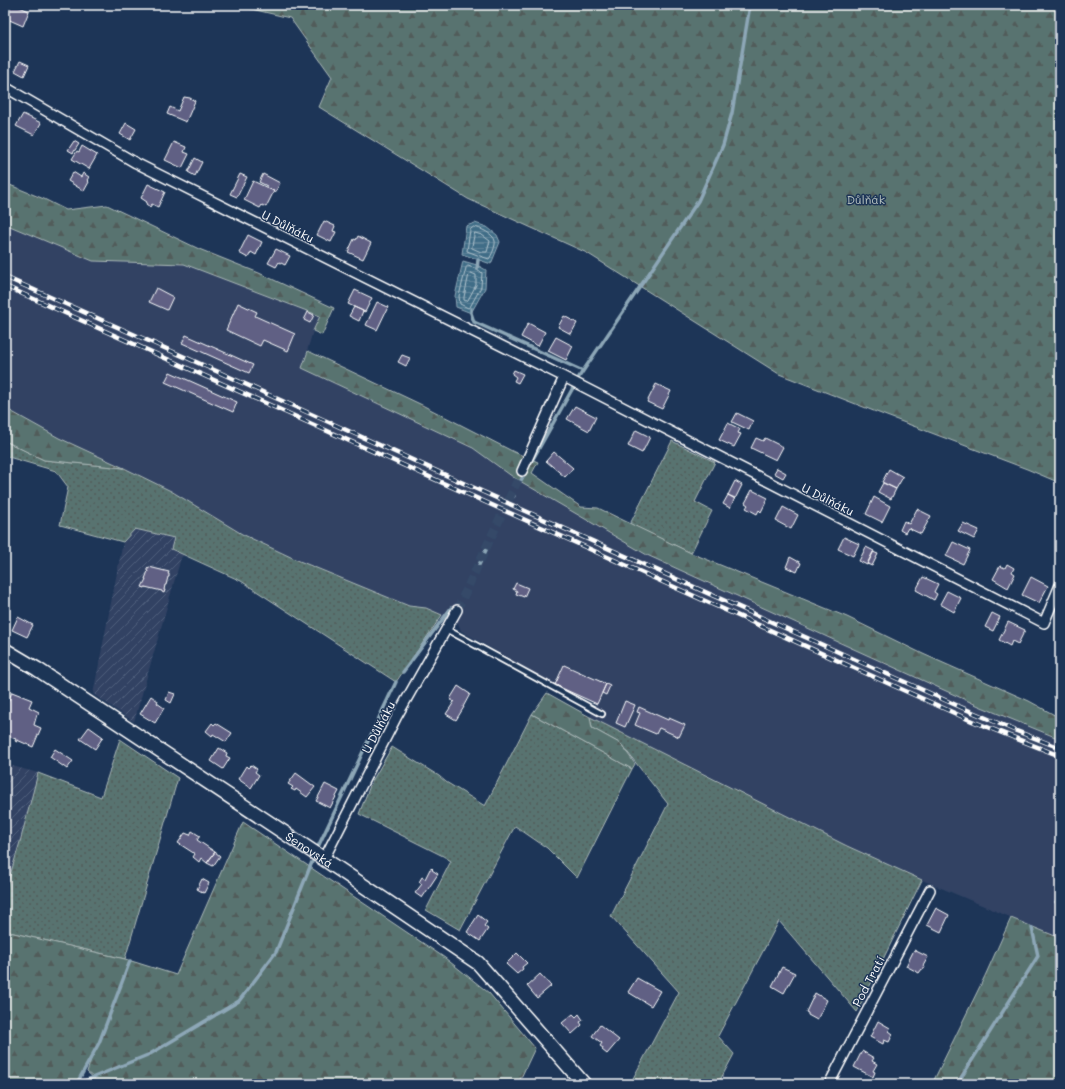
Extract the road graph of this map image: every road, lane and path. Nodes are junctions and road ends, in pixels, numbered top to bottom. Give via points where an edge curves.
1 (5, 87) edge
2 (564, 377) junction
3 (522, 471) tunnel mouth
4 (1060, 585) edge
5 (457, 610) tunnel mouth
6 (446, 629) junction
7 (5, 650) edge
8 (602, 714) dead end
9 (324, 859) junction
10 (930, 890) dead end
11 (584, 1084) edge
12 (829, 1084) edge

1 - 2 street, U Důlňáku via 136,163
2 - 3 street
2 - 4 street, U Důlňáku via 1044,623
5 - 6 street, U Důlňáku
6 - 8 lane
6 - 9 street, U Důlňáku via 397,716
7 - 9 street, Šenovská
9 - 11 street, Šenovská via 478,963
10 - 12 street, Pod Tratí

